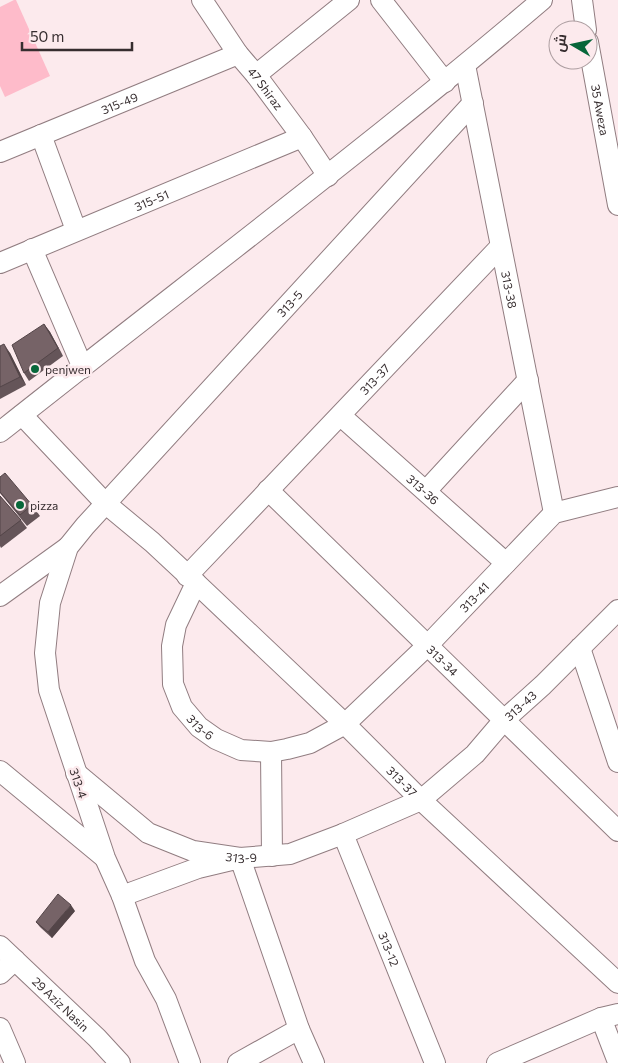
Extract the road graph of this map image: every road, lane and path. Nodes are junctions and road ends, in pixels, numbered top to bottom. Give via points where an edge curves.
1 (202, 0) edge
2 (381, 0) edge
3 (542, 0) edge
4 (582, 0) edge
5 (337, 4) edge
6 (585, 20) edge
7 (238, 54) junction
8 (465, 65) junction
9 (594, 70) edge
10 (256, 75) junction
11 (445, 82) junction
12 (473, 103) junction
13 (41, 135) junction
14 (302, 137) junction
15 (0, 152) edge
16 (613, 161) edge
17 (328, 176) junction
18 (618, 205) edge
19 (76, 230) junction
20 (500, 247) junction
21 (32, 249) junction
22 (0, 262) edge
23 (83, 368) junction
24 (528, 380) junction
25 (22, 415) junction
26 (341, 416) junction
27 (0, 432) edge
28 (268, 490) junction
29 (426, 492) junction
30 (618, 497) edge
31 (105, 503) junction
32 (554, 512) junction
33 (68, 547) junction
34 (506, 563) junction
35 (192, 580) junction
36 (0, 596) edge
37 (618, 610) edge
38 (428, 646) junction
39 (580, 648) junction
40 (504, 720) junction
41 (345, 724) junction
42 (271, 752) junction
43 (618, 762) edge
44 (0, 771) edge
45 (76, 773) junction
46 (421, 800) junction
47 (618, 831) edge
48 (343, 834) junction
49 (272, 856) junction
50 (105, 858) junction
51 (240, 858) junction
52 (122, 896) junction
53 (0, 946) edge
54 (15, 960) junction
55 (0, 974) edge
56 (618, 982) edge
57 (609, 1016) edge
58 (0, 1028) edge
59 (298, 1029) junction
60 (501, 1062) edge
61 (618, 1062) edge
62 (14, 1063) edge
63 (120, 1063) edge
64 (190, 1063) edge
65 (238, 1063) edge
66 (314, 1063) edge
67 (435, 1063) edge

1 - 7 street, 47 Shiraz
2 - 11 street
3 - 8 street
4 - 6 street
5 - 10 street
7 - 10 street, 47 Shiraz
7 - 13 street, 315-49
8 - 11 street
8 - 12 street, 313-38
9 - 16 street, 35 Aweza
10 - 14 street, 47 Shiraz
11 - 17 street
12 - 20 street, 313-38
12 - 31 street, 313-5
13 - 15 street, 315-49
13 - 19 street
14 - 17 street, 47 Shiraz
14 - 19 street, 315-51
16 - 18 street, 35 Aweza
17 - 23 street
19 - 21 street, 315-51
20 - 24 street, 313-38
20 - 26 street, 313-37
21 - 22 street, 315-51
21 - 23 street
23 - 25 street
24 - 29 street
24 - 32 street, 313-38
25 - 27 street
25 - 31 street, 313-37
26 - 28 street, 313-37
26 - 29 street, 313-36
28 - 35 street, 313-37
28 - 38 street, 313-34
29 - 34 street, 313-36
30 - 32 street
31 - 33 street, 313-4
31 - 35 street, 313-37
32 - 34 street, 313-41
33 - 36 street
33 - 45 street, 313-4 via 50,602 45,653 49,690
34 - 38 street, 313-41
35 - 41 street, 313-37
35 - 42 street, 313-6 via 172,646 173,684 182,707 199,727 216,739 241,750
37 - 39 street, 313-43
38 - 40 street, 313-34
38 - 41 street, 313-41
39 - 40 street, 313-43
39 - 43 street
40 - 46 street, 313-43 via 474,754
40 - 47 street, 313-34
41 - 42 street, 313-6 via 310,742
41 - 46 street, 313-37
42 - 49 street
44 - 50 street
45 - 50 street, 313-4
45 - 51 street, 313-9 via 148,833 193,851
46 - 48 street, 313-9
46 - 56 street, 313-37
48 - 49 street, 313-9 via 290,854
48 - 67 street, 313-12
49 - 51 street, 313-9
50 - 52 street, 313-4
51 - 52 street via 198,868
51 - 59 street
52 - 64 street, 313-4 via 145,961 166,999
53 - 54 street, 29 Aziz Nasin
54 - 55 street
54 - 63 street, 29 Aziz Nasin
57 - 60 street
57 - 61 street
58 - 62 street
59 - 65 street
59 - 66 street

